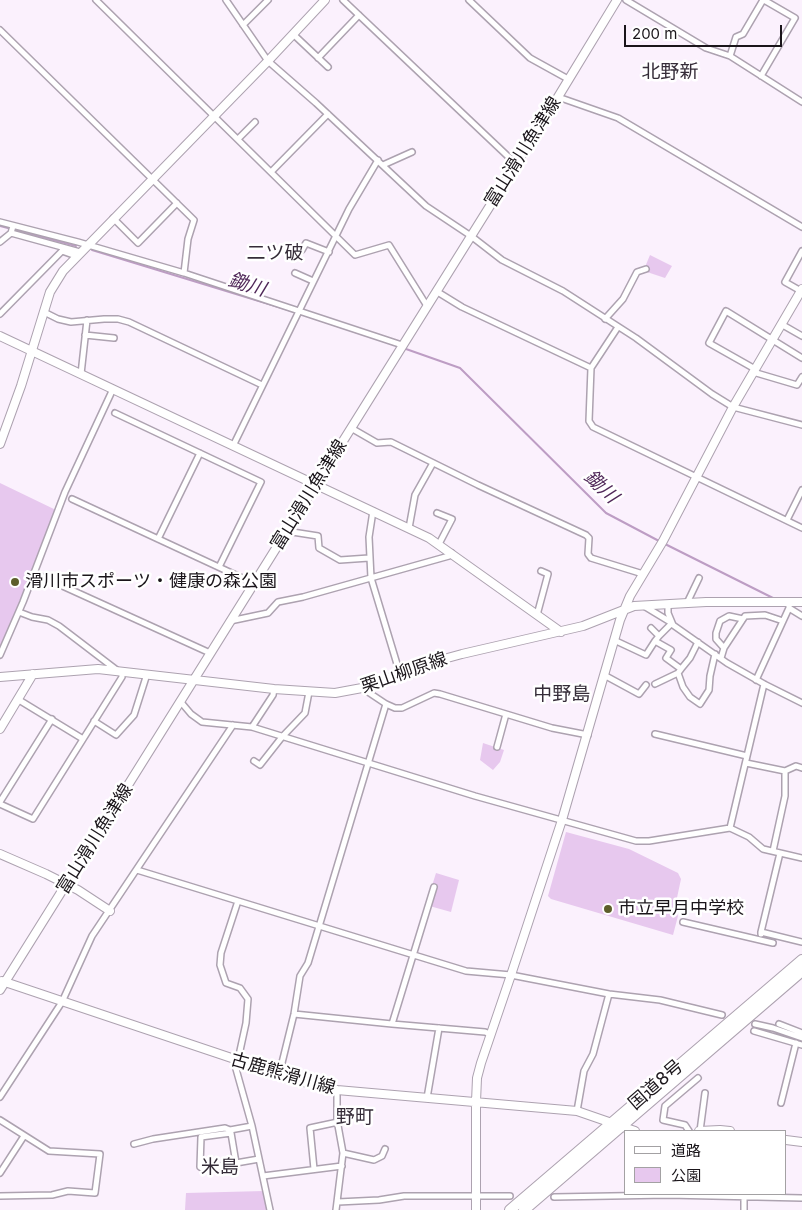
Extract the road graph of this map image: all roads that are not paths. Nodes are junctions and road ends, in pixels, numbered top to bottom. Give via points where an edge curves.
1 (96, 0) edge
2 (226, 0) edge
3 (268, 0) edge
4 (325, 0) edge
5 (343, 0) edge
6 (469, 0) edge
7 (617, 0) edge
8 (626, 0) edge
9 (764, 0) edge
10 (359, 15) junction
11 (243, 25) junction
12 (0, 30) edge
13 (293, 34) junction
14 (730, 56) junction
15 (318, 58) junction
16 (268, 60) junction
17 (328, 67) dead end
18 (761, 76) junction
19 (568, 79) junction
20 (558, 97) junction
21 (802, 102) edge
22 (328, 114) junction
23 (214, 115) junction
24 (255, 122) dead end
25 (238, 139) junction
26 (412, 152) dead end
27 (378, 160) junction
28 (516, 164) junction
29 (383, 165) junction
30 (271, 172) junction
31 (151, 179) junction
32 (177, 203) junction
33 (113, 218) junction
34 (0, 222) edge
35 (802, 227) edge
36 (12, 229) junction
37 (471, 236) junction
38 (336, 237) junction
39 (0, 242) edge
40 (86, 245) junction
41 (294, 250) dead end
42 (802, 251) edge
43 (329, 252) junction
44 (78, 254) junction
45 (646, 269) dead end
46 (184, 273) junction
47 (294, 273) dead end
48 (313, 281) junction
49 (801, 290) edge
50 (436, 291) junction
51 (427, 306) junction
52 (44, 312) junction
53 (298, 312) junction
54 (0, 314) edge
55 (605, 319) junction
56 (87, 320) junction
57 (781, 324) junction
58 (618, 327) junction
59 (86, 334) junction
60 (0, 336) edge
61 (802, 336) edge
62 (114, 338) dead end
63 (772, 340) junction
64 (402, 345) junction
65 (32, 351) junction
66 (802, 358) edge
67 (591, 368) junction
68 (754, 371) junction
69 (81, 374) junction
70 (802, 377) edge
71 (262, 385) junction
72 (113, 389) junction
73 (733, 407) junction
74 (115, 413) dead end
75 (802, 425) edge
76 (351, 428) junction
77 (0, 444) edge
78 (233, 446) junction
79 (200, 453) junction
80 (433, 463) junction
81 (696, 477) junction
82 (316, 484) junction
83 (802, 490) edge
84 (72, 499) dead end
85 (373, 511) junction
86 (438, 513) dead end
87 (787, 520) junction
88 (409, 528) junction
89 (802, 528) edge
90 (286, 531) junction
91 (158, 539) junction
92 (439, 544) junction
93 (452, 553) junction
94 (369, 558) junction
95 (219, 567) junction
96 (540, 571) dead end
97 (34, 574) junction
98 (643, 574) junction
99 (371, 578) junction
100 (700, 578) dead end
101 (253, 583) junction
102 (802, 602) edge
103 (688, 603) junction
104 (668, 604) junction
105 (643, 605) junction
106 (789, 605) junction
107 (624, 610) junction
108 (19, 612) junction
109 (537, 615) junction
110 (802, 616) edge
111 (743, 619) junction
112 (230, 621) junction
113 (783, 621) junction
114 (672, 623) junction
115 (651, 628) dead end
116 (561, 632) junction
117 (657, 638) junction
118 (614, 640) junction
119 (698, 642) junction
120 (724, 648) junction
121 (210, 652) junction
122 (715, 654) junction
123 (0, 655) edge
124 (721, 658) junction
125 (120, 671) junction
126 (679, 671) junction
127 (33, 674) junction
128 (147, 674) junction
129 (400, 674) junction
130 (604, 675) junction
131 (0, 677) edge
132 (193, 680) junction
133 (756, 680) junction
134 (655, 684) dead end
135 (764, 684) junction
136 (646, 685) dead end
137 (362, 688) junction
138 (274, 689) junction
139 (309, 692) junction
140 (19, 700) junction
141 (180, 701) junction
142 (802, 703) edge
143 (386, 704) junction
144 (506, 714) junction
145 (52, 719) junction
146 (94, 721) junction
147 (234, 725) junction
148 (252, 727) junction
149 (0, 729) edge
150 (655, 734) dead end
151 (588, 735) junction
152 (282, 737) junction
153 (83, 739) junction
154 (497, 747) dead end
155 (747, 756) junction
156 (254, 761) dead end
157 (746, 763) junction
158 (368, 764) junction
159 (802, 768) edge
160 (786, 771) junction
161 (0, 803) edge
162 (562, 820) junction
163 (730, 828) junction
164 (773, 851) junction
165 (780, 853) junction
166 (0, 854) edge
167 (802, 858) edge
168 (137, 870) junction
169 (66, 884) junction
170 (434, 887) dead end
171 (238, 901) junction
172 (110, 911) junction
173 (683, 922) dead end
174 (320, 927) junction
175 (761, 932) junction
176 (760, 939) junction
177 (802, 942) edge
178 (773, 943) dead end
179 (414, 956) junction
180 (802, 960) edge
181 (802, 971) edge
182 (512, 975) junction
183 (2, 981) edge
184 (0, 990) edge
185 (609, 994) junction
186 (62, 1002) junction
187 (294, 1014) junction
188 (722, 1016) dead end
189 (392, 1024) junction
190 (756, 1024) dead end
191 (779, 1024) dead end
192 (439, 1028) junction
193 (754, 1031) dead end
194 (802, 1033) edge
195 (490, 1034) junction
196 (802, 1038) edge
197 (796, 1043) junction
198 (802, 1046) edge
199 (236, 1061) junction
200 (279, 1075) junction
201 (698, 1078) dead end
202 (337, 1090) junction
203 (705, 1093) dead end
204 (0, 1098) edge
205 (427, 1098) junction
206 (476, 1102) junction
207 (781, 1103) dead end
208 (577, 1111) junction
209 (0, 1120) edge
210 (338, 1122) junction
211 (616, 1125) junction
212 (252, 1126) junction
213 (632, 1130) edge
214 (688, 1130) edge
215 (699, 1130) edge
216 (231, 1131) junction
217 (24, 1136) junction
218 (787, 1140) edge
219 (802, 1142) edge
220 (134, 1144) dead end
221 (385, 1149) dead end
222 (343, 1154) junction
223 (259, 1158) junction
224 (236, 1163) junction
225 (342, 1166) junction
226 (314, 1169) junction
227 (0, 1173) edge
228 (263, 1176) junction
229 (744, 1195) edge
230 (0, 1196) edge
231 (476, 1196) junction
232 (510, 1196) dead end
233 (554, 1197) dead end
234 (802, 1198) edge
235 (338, 1202) junction
236 (270, 1210) edge
237 (336, 1210) edge
238 (476, 1210) edge
239 (510, 1210) edge
240 (524, 1210) edge
241 (744, 1210) edge

1 - 23 street
2 - 11 street
3 - 11 street
4 - 13 main road
5 - 10 street
6 - 19 street via 530,58
7 - 19 main road, 富山滑川魚津線
8 - 14 street via 706,48
9 - 14 street via 743,34 736,37
9 - 18 street via 795,18
10 - 15 street
10 - 28 street
11 - 16 street
12 - 31 street
13 - 15 street
13 - 16 main road
14 - 18 street
15 - 17 street
16 - 22 street
16 - 23 main road
18 - 21 street
19 - 20 main road, 富山滑川魚津線
20 - 28 main road, 富山滑川魚津線
20 - 35 street via 618,118
22 - 27 street
22 - 30 street
23 - 25 street
23 - 31 main road
24 - 25 street
25 - 30 street
26 - 29 street
27 - 29 street
27 - 38 street
28 - 37 main road, 富山滑川魚津線
29 - 37 street via 426,206
30 - 38 street
31 - 32 street
31 - 33 main road
32 - 33 street via 138,243
32 - 46 street via 194,220
33 - 40 main road
34 - 36 street
36 - 39 street
36 - 40 street
36 - 44 street
37 - 50 main road, 富山滑川魚津線
37 - 55 street via 502,260 562,291
38 - 43 street
38 - 51 street via 355,255 389,245
40 - 44 main road
40 - 46 street
41 - 43 street via 302,250 306,243
42 - 49 street via 784,282
43 - 48 street
44 - 52 main road via 63,270 50,292
44 - 54 street via 62,251
45 - 55 street via 637,272 624,299
46 - 53 street
47 - 48 street
48 - 53 street
49 - 57 main road
50 - 51 main road, 富山滑川魚津線
50 - 67 street via 462,307
51 - 64 main road, 富山滑川魚津線
52 - 56 street via 71,322
52 - 65 main road
53 - 64 street
53 - 71 street
55 - 58 street
56 - 59 street
56 - 71 street via 129,322
57 - 61 street
57 - 63 main road
58 - 67 street
58 - 73 street
59 - 62 street
59 - 69 street
60 - 65 main road
63 - 66 street
63 - 68 main road
63 - 68 street via 726,311 709,342
64 - 76 main road, 富山滑川魚津線
65 - 69 main road
65 - 77 main road
67 - 81 street via 589,421 593,427
68 - 70 street via 797,386
68 - 73 main road
69 - 72 main road
71 - 78 street
72 - 78 main road
72 - 97 street via 65,492
73 - 75 street
73 - 81 main road
74 - 79 street
76 - 80 street via 377,443 391,442
76 - 82 main road, 富山滑川魚津線
78 - 82 main road
79 - 91 street
79 - 95 street via 261,482
80 - 88 street via 415,495
80 - 98 street via 586,535 591,558
81 - 87 street
81 - 98 main road
82 - 85 main road
82 - 90 main road, 富山滑川魚津線
83 - 87 street
84 - 91 street
85 - 88 main road
85 - 94 street
86 - 92 street via 452,519
87 - 89 street
88 - 92 main road
90 - 94 street via 318,536 319,548 340,560
90 - 101 main road, 富山滑川魚津線
91 - 95 street
92 - 93 main road
93 - 99 street
93 - 109 main road
94 - 99 street
95 - 101 street
96 - 109 street via 548,574
97 - 108 street
97 - 121 street
98 - 107 main road
99 - 112 street via 278,602 268,613
99 - 129 street
100 - 103 street
101 - 112 main road, 富山滑川魚津線
102 - 106 main road, 栗山柳原線
103 - 104 main road, 栗山柳原線
103 - 106 main road, 栗山柳原線
104 - 105 main road, 栗山柳原線
104 - 114 street
105 - 107 main road, 栗山柳原線
105 - 114 street
106 - 110 street
106 - 113 street
107 - 116 main road, 栗山柳原線
107 - 118 main road
108 - 123 street
108 - 125 street via 59,626
109 - 116 main road
111 - 113 street via 745,616 765,615
111 - 120 street
111 - 120 street via 729,616 720,621 716,639
112 - 121 main road, 富山滑川魚津線
113 - 133 street
114 - 117 street
114 - 119 street
115 - 117 street
116 - 129 main road, 栗山柳原線 via 462,654
117 - 118 street via 646,655
117 - 126 street via 670,650 666,658
118 - 130 main road
119 - 122 street
119 - 126 street
120 - 124 street
121 - 132 main road, 富山滑川魚津線
122 - 124 street
122 - 126 street via 709,690 700,704 683,687
124 - 133 street
125 - 127 main road, 栗山柳原線 via 98,669
125 - 128 main road, 栗山柳原線
125 - 146 street via 122,677
126 - 134 street
127 - 131 main road, 栗山柳原線
127 - 140 main road
128 - 132 main road, 栗山柳原線
128 - 146 street via 134,715 116,735
129 - 137 main road, 栗山柳原線
130 - 136 street via 639,694
130 - 151 main road
132 - 138 main road, 栗山柳原線
132 - 141 main road, 富山滑川魚津線
133 - 135 street
135 - 142 street
135 - 155 street
137 - 139 main road, 栗山柳原線 via 335,693
137 - 143 street
138 - 139 main road, 栗山柳原線
138 - 148 street
139 - 152 street via 305,713
140 - 145 street
140 - 149 main road
141 - 147 street via 202,722
141 - 169 main road, 富山滑川魚津線
143 - 144 street via 402,708 440,694
143 - 158 street
144 - 151 street
144 - 154 street
145 - 153 street
145 - 161 street
146 - 153 street
147 - 148 street
147 - 168 street
148 - 152 street
150 - 155 street
151 - 162 main road
152 - 156 street via 260,765
152 - 158 street
153 - 161 street via 33,819
155 - 157 street
157 - 160 street
157 - 163 street
158 - 162 street
158 - 174 street
159 - 160 street via 796,766
160 - 164 street via 786,796
162 - 163 street via 636,841
162 - 182 main road
163 - 164 street via 749,837 763,849
164 - 165 street
165 - 167 street
165 - 175 street
166 - 169 main road
168 - 171 street
168 - 172 street
169 - 172 main road
169 - 183 main road, 富山滑川魚津線
170 - 179 street
171 - 174 street
171 - 199 street via 220,960 226,984 240,988 248,999 246,1023
172 - 186 street via 92,936
173 - 176 street
174 - 179 street
174 - 187 street via 300,976
175 - 176 street
175 - 177 street
176 - 178 street
179 - 182 street via 466,971
179 - 189 street
180 - 211 highway, 国道8号
181 - 211 highway, 国道8号
182 - 185 street
182 - 195 main road
183 - 184 main road, 富山滑川魚津線
183 - 186 main road, 古鹿熊滑川線
185 - 188 street via 660,1000
185 - 208 street via 593,1054 584,1071
186 - 199 main road, 古鹿熊滑川線
186 - 204 street
187 - 189 street
187 - 200 street
189 - 192 street
190 - 196 street
191 - 194 street
192 - 195 street
192 - 205 street
193 - 197 street
195 - 206 main road via 478,1078
197 - 198 street
197 - 207 street
199 - 200 main road, 古鹿熊滑川線
199 - 212 street
200 - 202 main road, 古鹿熊滑川線
201 - 214 street via 665,1106 662,1120 685,1125
202 - 205 main road, 古鹿熊滑川線
202 - 210 street
203 - 215 street
205 - 206 main road, 古鹿熊滑川線
206 - 208 main road, 古鹿熊滑川線
206 - 231 main road
208 - 211 main road, 古鹿熊滑川線
209 - 217 street
210 - 222 street
210 - 226 street via 310,1128
211 - 213 main road, 古鹿熊滑川線
211 - 239 highway, 国道8号
211 - 240 highway, 国道8号
212 - 216 street
212 - 223 street
216 - 220 street via 224,1128 192,1132
216 - 224 street
216 - 224 street via 201,1138 200,1167 206,1170
217 - 227 street
217 - 230 street via 49,1152 100,1154 95,1194 68,1192
218 - 219 main road
221 - 222 street via 382,1156 374,1160
222 - 225 street
223 - 224 street
223 - 228 street
225 - 226 street
225 - 235 street
226 - 228 street
228 - 236 street
229 - 233 street
229 - 234 street
229 - 241 street
231 - 232 street
231 - 235 street via 404,1196
231 - 238 main road
235 - 237 street

